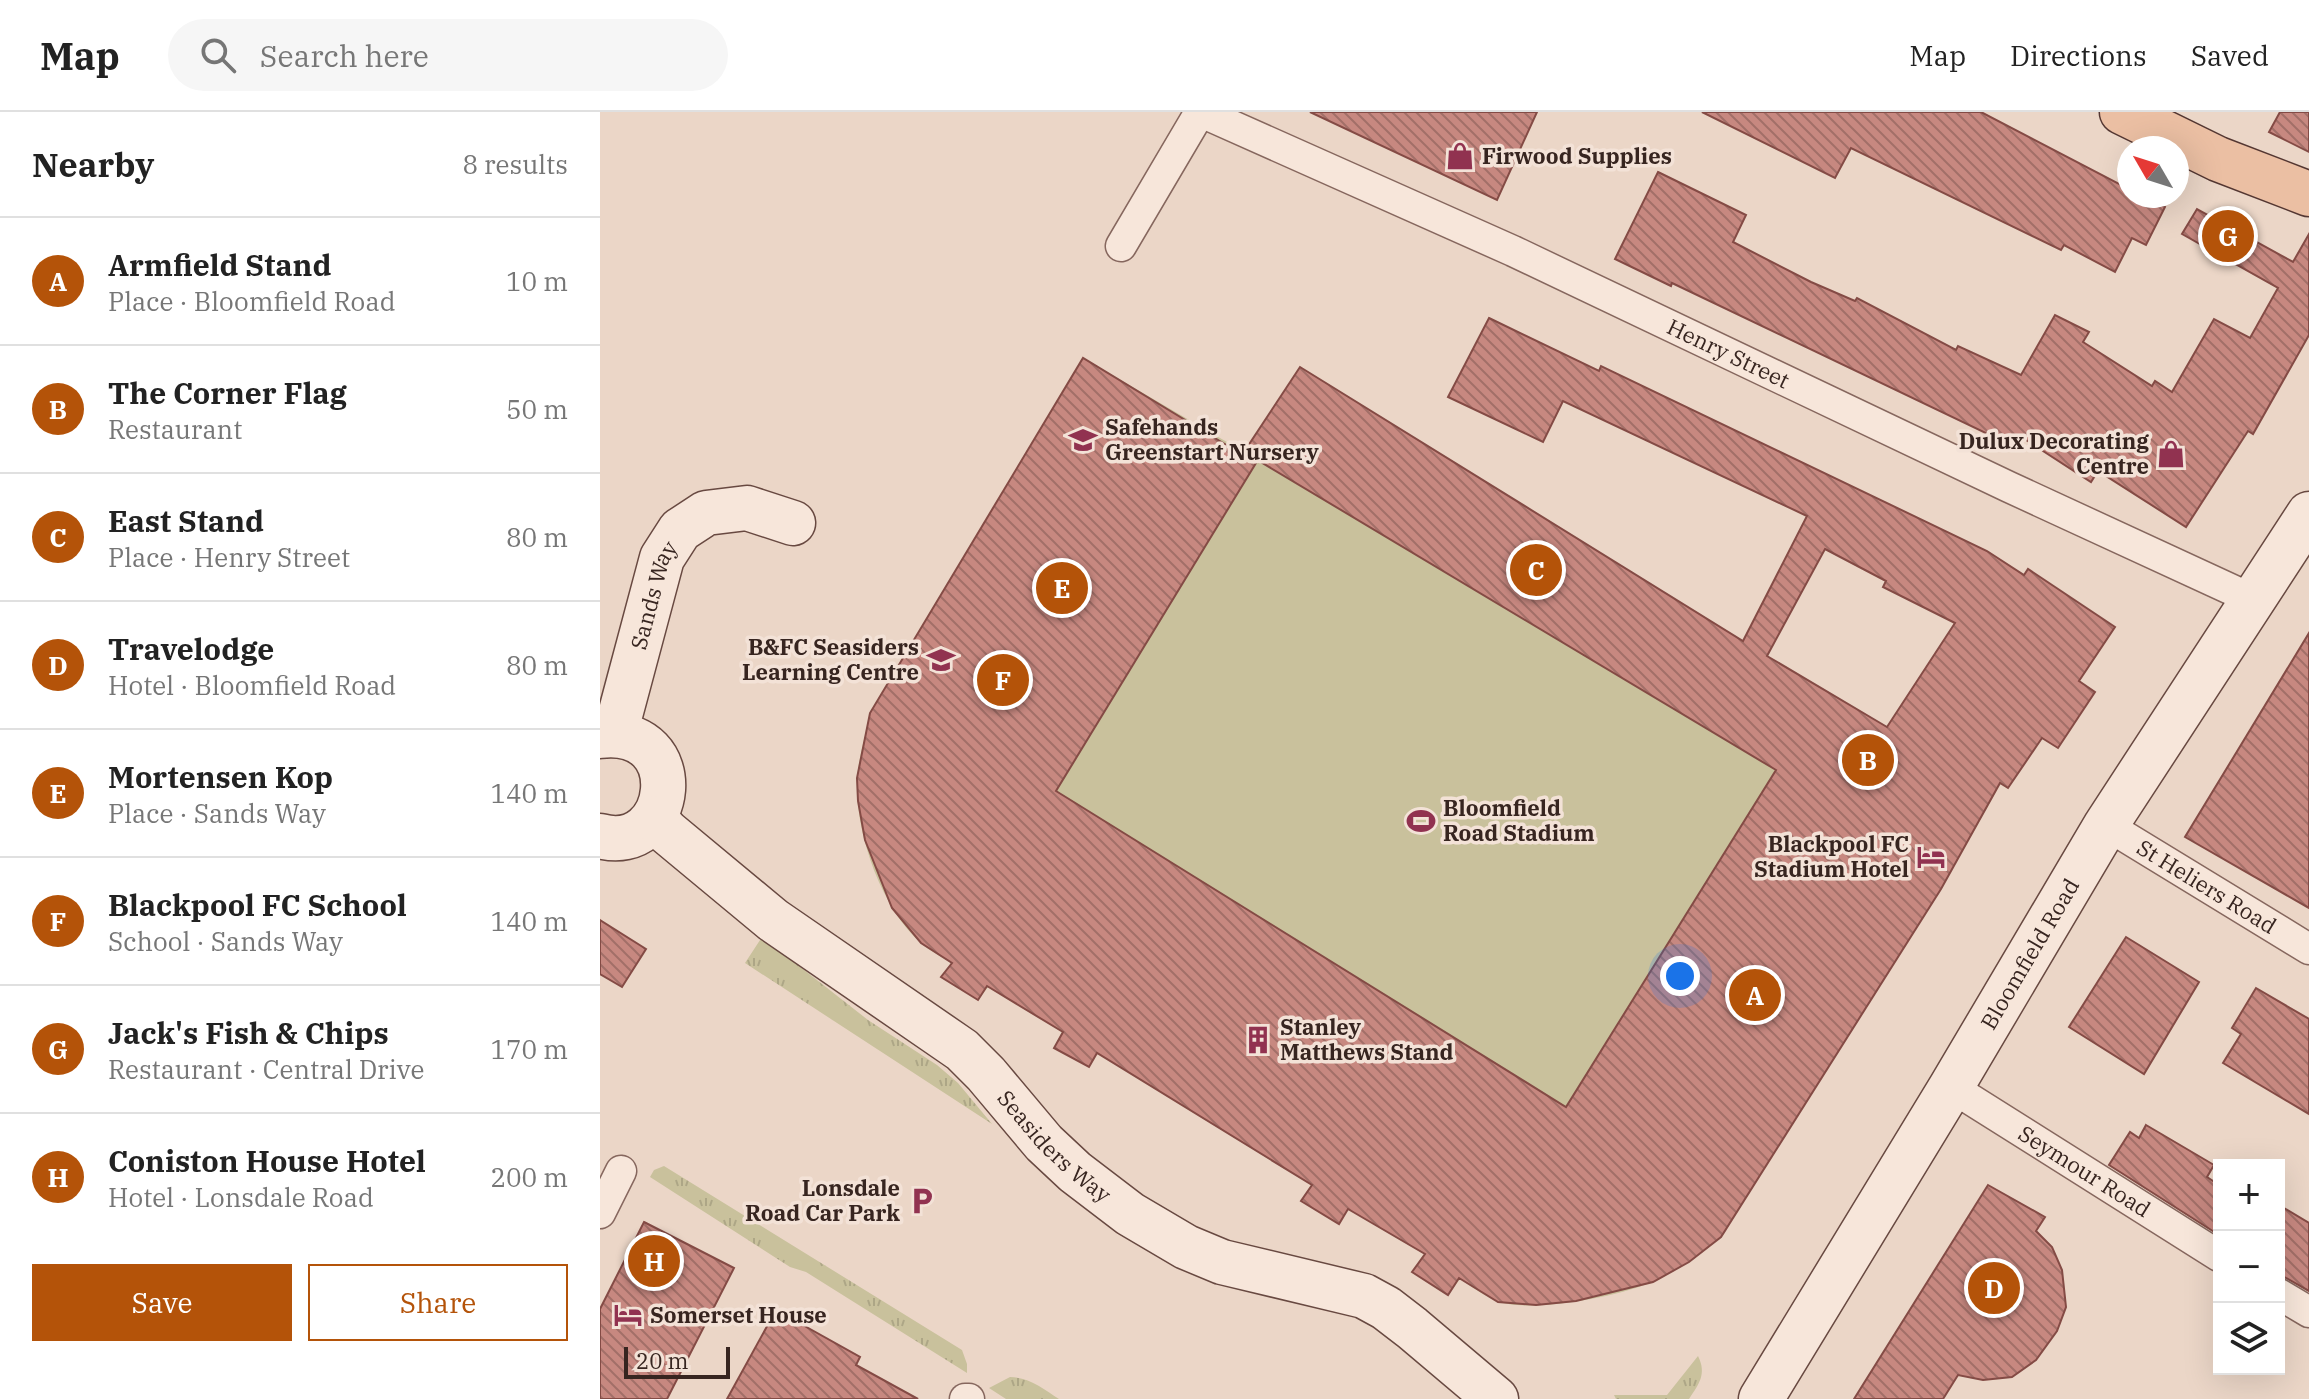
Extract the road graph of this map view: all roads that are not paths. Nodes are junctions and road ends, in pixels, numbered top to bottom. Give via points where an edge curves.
1 (1201, 112) edge
2 (2122, 112) edge
3 (2309, 194) edge
4 (1121, 246) dead end
5 (793, 523) dead end
6 (2302, 540) edge
7 (2254, 600) junction
8 (607, 735) edge
9 (654, 818) junction
10 (2106, 825) junction
11 (600, 836) edge
12 (2309, 949) edge
13 (1951, 1087) junction
14 (621, 1171) dead end
15 (600, 1213) edge
16 (2213, 1252) edge
17 (2285, 1298) edge
18 (2309, 1312) edge
19 (1496, 1399) edge
20 (1761, 1399) edge

1 - 4 street
1 - 7 street, Henry Street via 1513,251
2 - 3 main road via 2218,159
5 - 8 street, Sands Way via 747,508 706,513 680,530 662,558
6 - 7 street, Bloomfield Road
7 - 10 street, Bloomfield Road
8 - 9 street via 631,737 656,757 665,788
9 - 11 street via 625,837
9 - 19 street, Seasiders Way via 773,920 962,1050 1044,1143 1130,1214 1222,1262 1364,1296 1412,1328
10 - 12 street, St Heliers Road
10 - 13 street, Bloomfield Road
13 - 16 street, Seymour Road
13 - 20 street, Bloomfield Road
14 - 15 street
17 - 18 street

